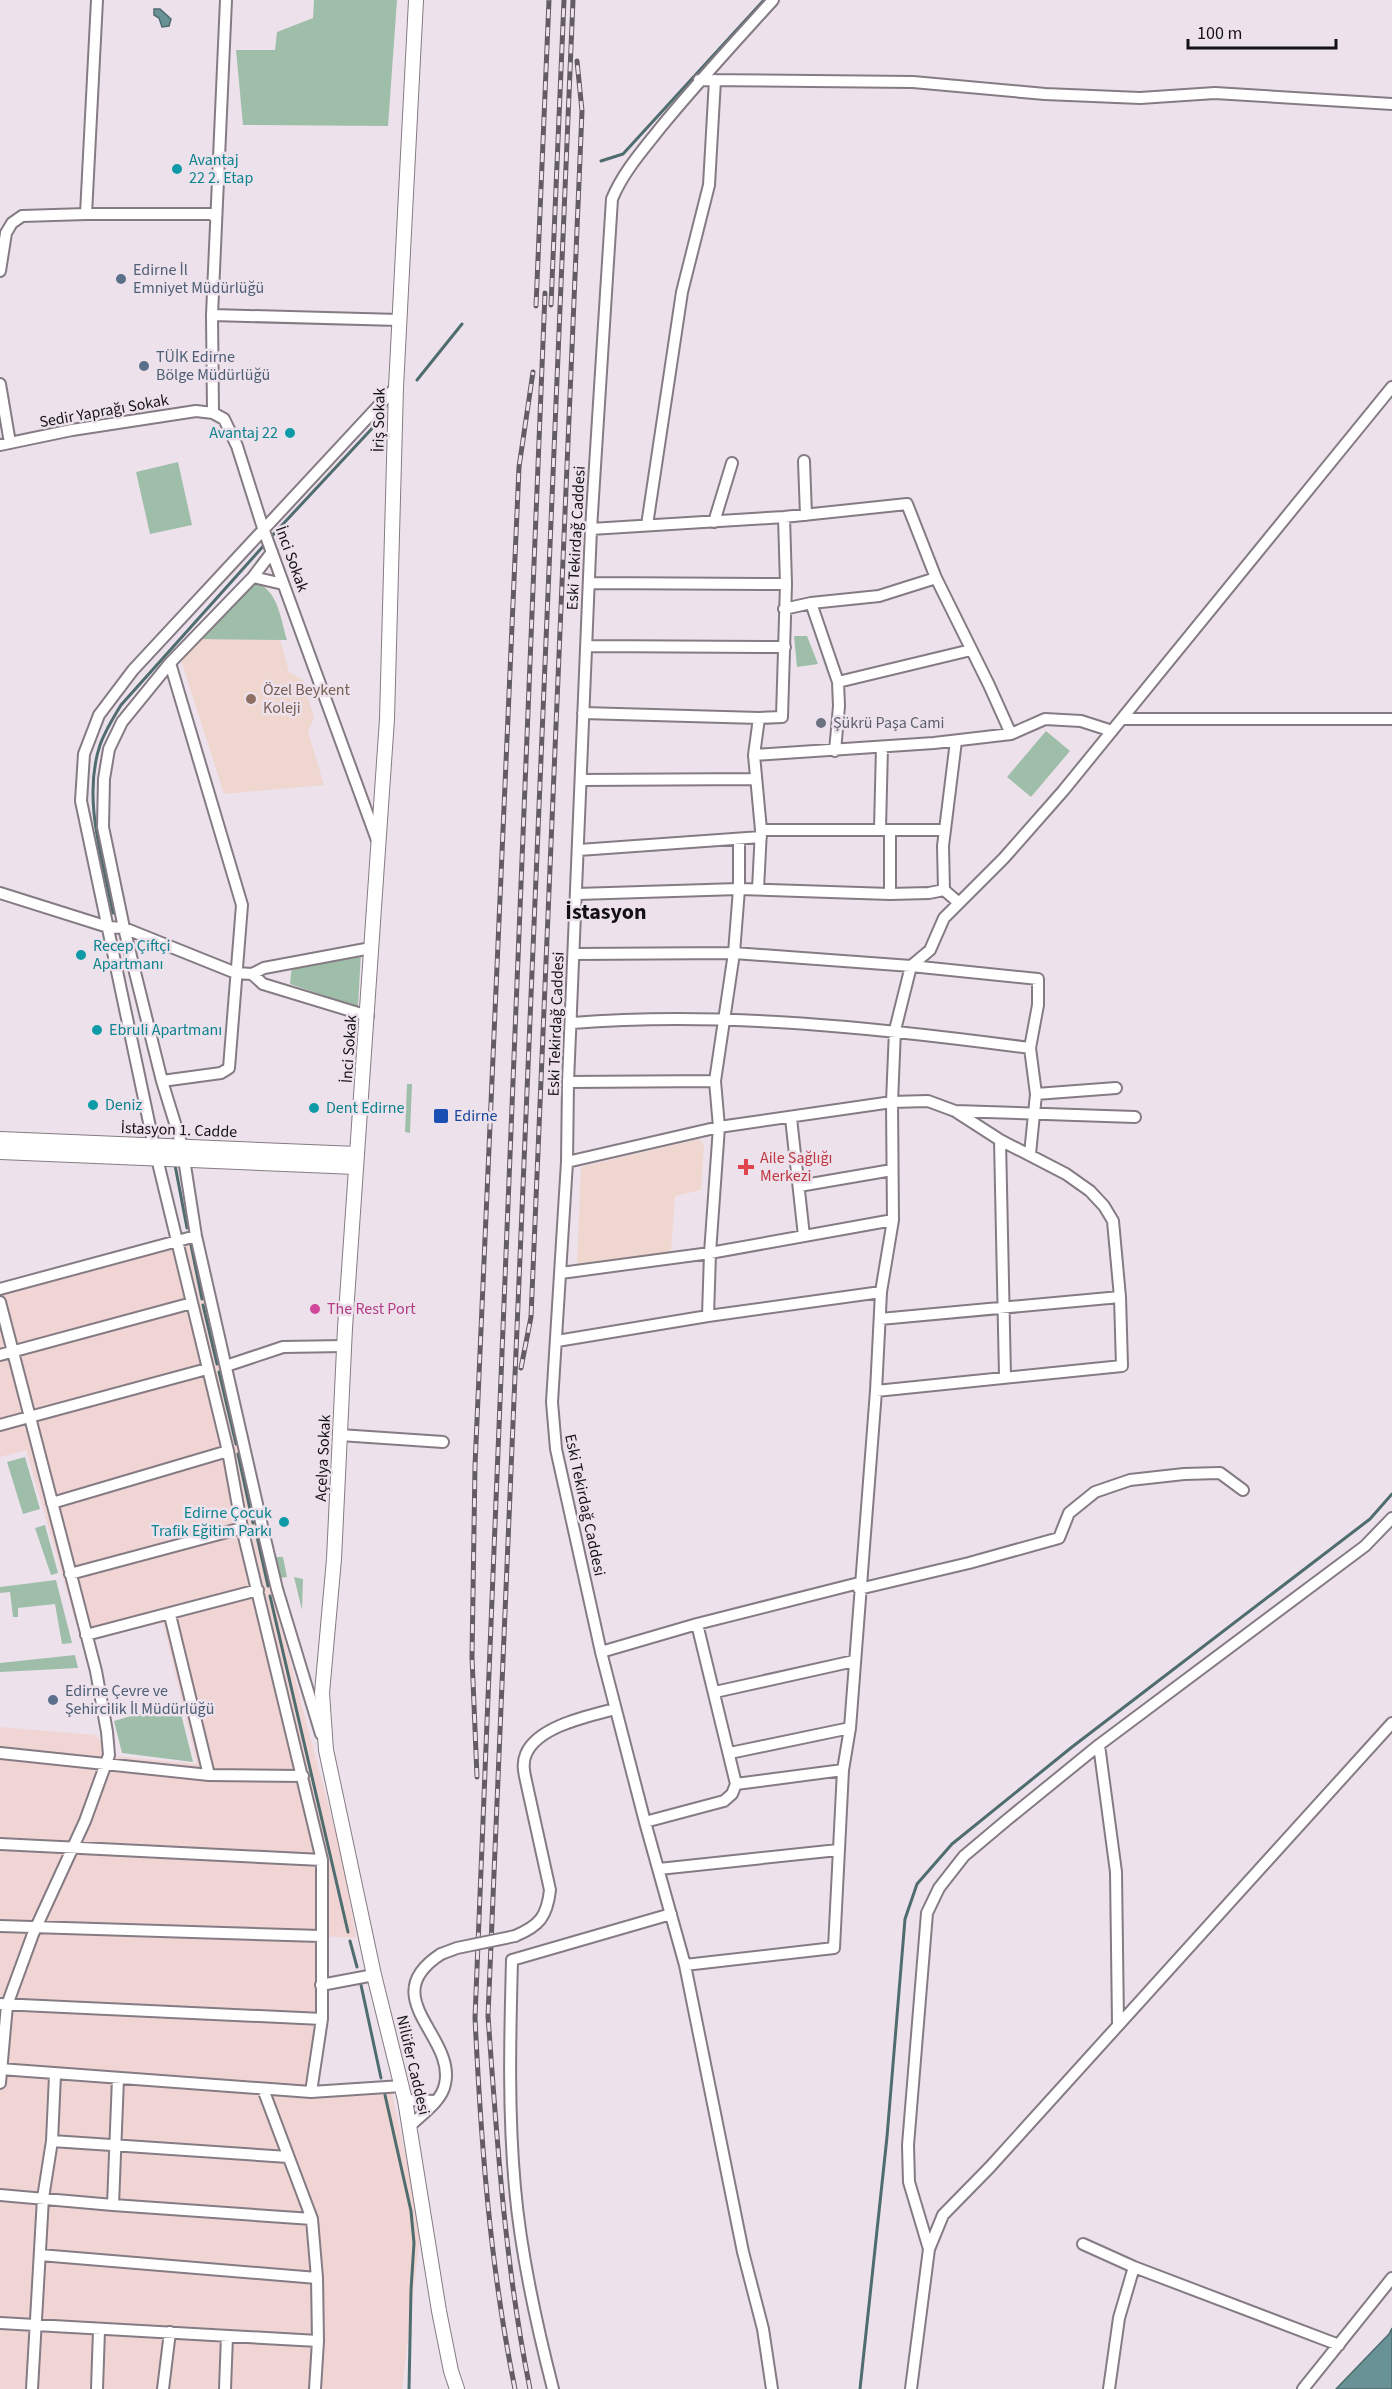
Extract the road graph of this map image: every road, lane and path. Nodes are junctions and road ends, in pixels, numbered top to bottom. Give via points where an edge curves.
1 (97, 0) edge
2 (226, 0) edge
3 (416, 0) edge
4 (773, 0) edge
5 (699, 80) junction
6 (715, 80) junction
7 (1392, 104) edge
8 (86, 213) junction
9 (215, 216) junction
10 (0, 272) edge
11 (212, 315) junction
12 (399, 320) junction
13 (0, 384) edge
14 (396, 387) junction
15 (1392, 387) edge
16 (213, 413) junction
17 (5, 444) edge
18 (804, 460) dead end
19 (732, 463) dead end
20 (806, 515) junction
21 (784, 518) junction
22 (714, 522) junction
23 (647, 525) junction
24 (263, 528) junction
25 (591, 529) junction
26 (272, 552) junction
27 (252, 577) junction
28 (936, 578) junction
29 (590, 583) junction
30 (283, 584) junction
31 (786, 584) junction
32 (812, 603) junction
33 (784, 609) junction
34 (586, 646) junction
35 (785, 646) junction
36 (971, 650) junction
37 (170, 663) junction
38 (838, 682) junction
39 (583, 713) junction
40 (759, 718) junction
41 (1122, 719) junction
42 (1392, 719) edge
43 (1112, 731) junction
44 (1011, 734) junction
45 (956, 741) junction
46 (882, 747) junction
47 (835, 751) junction
48 (754, 755) junction
49 (756, 778) junction
50 (581, 780) junction
51 (885, 830) junction
52 (945, 830) junction
53 (761, 833) junction
54 (739, 840) junction
55 (378, 841) junction
56 (579, 850) junction
57 (739, 889) junction
58 (758, 889) junction
59 (944, 890) junction
60 (0, 893) edge
61 (577, 894) junction
62 (890, 894) junction
63 (958, 902) junction
64 (108, 927) junction
65 (124, 928) junction
66 (371, 948) junction
67 (734, 953) junction
68 (574, 954) junction
69 (911, 966) junction
70 (236, 973) junction
71 (252, 974) junction
72 (368, 1016) junction
73 (725, 1019) junction
74 (572, 1023) junction
75 (895, 1030) junction
76 (1030, 1048) junction
77 (162, 1081) junction
78 (715, 1081) junction
79 (568, 1082) junction
80 (1116, 1088) dead end
81 (1036, 1094) junction
82 (892, 1102) junction
83 (955, 1111) junction
84 (1035, 1114) junction
85 (1135, 1117) dead end
86 (791, 1118) junction
87 (719, 1127) junction
88 (0, 1139) edge
89 (1000, 1140) junction
90 (0, 1152) edge
91 (156, 1152) junction
92 (183, 1152) junction
93 (1030, 1154) junction
94 (356, 1160) junction
95 (567, 1162) junction
96 (892, 1170) junction
97 (799, 1186) junction
98 (893, 1220) junction
99 (196, 1236) junction
100 (804, 1236) junction
101 (177, 1240) junction
102 (710, 1253) junction
103 (561, 1274) junction
104 (0, 1289) edge
105 (881, 1292) junction
106 (1120, 1297) junction
107 (0, 1302) edge
108 (192, 1303) junction
109 (1002, 1308) junction
110 (708, 1316) junction
111 (880, 1319) junction
112 (556, 1341) junction
113 (344, 1346) junction
114 (13, 1351) junction
115 (0, 1355) edge
116 (226, 1366) junction
117 (207, 1368) junction
118 (1005, 1376) junction
119 (876, 1391) junction
120 (29, 1416) junction
121 (0, 1425) edge
122 (340, 1435) junction
123 (443, 1442) dead end
124 (228, 1451) junction
125 (1243, 1490) dead end
126 (52, 1503) junction
127 (1392, 1518) edge
128 (242, 1528) junction
129 (70, 1574) junction
130 (859, 1586) junction
131 (258, 1590) junction
132 (170, 1615) junction
133 (697, 1624) junction
134 (86, 1635) junction
135 (601, 1652) junction
136 (854, 1661) junction
137 (715, 1692) junction
138 (615, 1708) junction
139 (1392, 1723) edge
140 (850, 1728) junction
141 (1099, 1745) junction
142 (326, 1750) junction
143 (0, 1753) edge
144 (730, 1753) junction
145 (106, 1763) junction
146 (843, 1770) junction
147 (209, 1774) junction
148 (303, 1776) junction
149 (736, 1784) junction
150 (645, 1822) junction
151 (0, 1844) edge
152 (73, 1847) junction
153 (838, 1850) junction
154 (322, 1860) junction
155 (659, 1869) junction
156 (671, 1914) junction
157 (0, 1926) edge
158 (36, 1929) junction
159 (321, 1936) junction
160 (685, 1965) junction
161 (374, 1975) junction
162 (321, 1985) junction
163 (3, 2004) edge
164 (322, 2019) junction
165 (1118, 2024) junction
166 (1, 2069) edge
167 (55, 2074) junction
168 (118, 2078) junction
169 (0, 2083) edge
170 (263, 2089) junction
171 (311, 2092) junction
172 (404, 2093) junction
173 (436, 2101) junction
174 (410, 2126) junction
175 (52, 2141) junction
176 (115, 2146) junction
177 (288, 2157) junction
178 (0, 2195) edge
179 (44, 2198) junction
180 (113, 2205) junction
181 (312, 2220) junction
182 (1083, 2244) dead end
183 (929, 2249) junction
184 (40, 2255) junction
185 (1134, 2267) junction
186 (317, 2278) junction
187 (1392, 2278) edge
188 (0, 2323) edge
189 (36, 2325) junction
190 (99, 2330) junction
191 (170, 2332) junction
192 (227, 2336) junction
193 (318, 2341) junction
194 (1339, 2345) junction
195 (32, 2389) edge
196 (98, 2389) edge
197 (163, 2389) edge
198 (225, 2389) edge
199 (315, 2389) edge
200 (457, 2389) edge
201 (553, 2389) edge
202 (772, 2389) edge
203 (911, 2389) edge
204 (1109, 2389) edge
205 (1303, 2389) edge

1 - 8 street
2 - 9 street
3 - 12 main road, İriş Sokak
4 - 5 street
5 - 6 street
5 - 25 street, Eski Tekirdağ Caddesi via 619,182 612,199
6 - 7 street via 913,82 1045,94 1140,98 1215,93
6 - 23 street via 709,185 682,291
8 - 9 street
8 - 10 street via 22,216 6,232
9 - 11 street
11 - 12 street
11 - 16 street
12 - 14 main road, İriş Sokak
13 - 17 street
14 - 24 street
14 - 55 main road, İriş Sokak via 387,719
15 - 41 street
16 - 17 street, Sedir Yaprağı Sokak via 171,414
16 - 24 street, İnci Sokak via 224,419 237,446
18 - 20 street
19 - 22 street
20 - 21 street
20 - 28 street via 907,504
21 - 22 street
21 - 31 street
22 - 23 street
23 - 25 street
24 - 26 street, İnci Sokak
24 - 64 street via 134,670 99,715 84,754 81,801
25 - 29 street, Eski Tekirdağ Caddesi
26 - 27 street
26 - 30 street, İnci Sokak
27 - 30 street
27 - 37 street
28 - 32 street via 879,596
28 - 36 street
29 - 31 street
29 - 34 street, Eski Tekirdağ Caddesi
30 - 55 street, İnci Sokak
31 - 33 street
32 - 33 street
32 - 38 street
33 - 35 street
34 - 35 street
34 - 39 street, Eski Tekirdağ Caddesi
35 - 40 street via 782,717
36 - 38 street
36 - 44 street
37 - 65 street via 122,723 109,749 104,779 104,827
37 - 70 street via 242,904
38 - 47 street
39 - 40 street
39 - 50 street, Eski Tekirdağ Caddesi
40 - 48 street
41 - 42 street
41 - 43 street
43 - 44 street via 1081,722 1044,718
43 - 63 street via 1004,858
44 - 45 street
45 - 46 street
45 - 52 street
46 - 47 street
46 - 51 street
47 - 48 street
48 - 49 street
49 - 50 street
49 - 53 street
50 - 56 street, Eski Tekirdağ Caddesi
51 - 52 street
51 - 53 street
51 - 62 street
52 - 59 street
53 - 54 street
53 - 58 street
54 - 56 street
54 - 57 street
55 - 66 main road, İnci Sokak
56 - 61 street, Eski Tekirdağ Caddesi
57 - 58 street
57 - 61 street
57 - 67 street
58 - 62 street
59 - 62 street
59 - 63 street
60 - 64 street
61 - 68 street, Eski Tekirdağ Caddesi
63 - 69 street via 944,918 930,950
64 - 65 street
64 - 91 street
65 - 70 street
65 - 77 street
66 - 71 street via 264,968
66 - 72 main road, İnci Sokak
67 - 68 street
67 - 69 street
67 - 73 street
68 - 74 street, Eski Tekirdağ Caddesi
69 - 75 street
69 - 76 street via 1038,980
70 - 71 street
70 - 77 street via 229,1068 221,1073
71 - 72 street via 263,984
72 - 94 main road, İnci Sokak
73 - 74 street via 638,1018
73 - 75 street
73 - 78 street
74 - 79 street, Eski Tekirdağ Caddesi
75 - 76 street
75 - 82 street
76 - 81 street
77 - 92 street
78 - 79 street
78 - 87 street
79 - 95 street, Eski Tekirdağ Caddesi
80 - 81 street
81 - 84 street
82 - 83 street via 928,1101
82 - 86 street
82 - 96 street
83 - 84 street
83 - 89 street
84 - 85 street
84 - 93 street
86 - 87 street
86 - 97 street
87 - 95 street
87 - 102 street
88 - 91 main road, İstasyon 1. Cadde
89 - 93 street
89 - 109 street
90 - 91 main road, İstasyon 1. Cadde
91 - 92 main road, İstasyon 1. Cadde
91 - 101 street
92 - 94 main road, İstasyon 1. Cadde
92 - 99 street
93 - 106 street via 1082,1185 1104,1206 1113,1221
94 - 113 main road, Açelya Sokak
95 - 103 street, Eski Tekirdağ Caddesi
96 - 97 street
96 - 98 street
97 - 100 street
98 - 100 street
98 - 105 street
99 - 101 street
99 - 116 street
100 - 102 street
101 - 104 street
101 - 108 street
102 - 103 street
102 - 110 street
103 - 112 street, Eski Tekirdağ Caddesi
105 - 110 street
105 - 111 street
106 - 109 street
106 - 118 street via 1122,1366
107 - 114 street
108 - 114 street
108 - 117 street
109 - 111 street
109 - 118 street
110 - 112 street
111 - 119 street
112 - 135 street, Eski Tekirdağ Caddesi via 552,1402 556,1449
113 - 116 street via 283,1347
113 - 122 main road, Açelya Sokak
114 - 115 street
114 - 120 street
116 - 142 street via 277,1589
117 - 120 street
117 - 124 street
118 - 119 street
119 - 130 street
120 - 121 street
120 - 126 street
122 - 123 street
122 - 142 main road, Açelya Sokak via 322,1693
124 - 126 street
124 - 128 street
125 - 130 street via 1220,1473 1130,1480 1095,1492 1069,1513 1059,1538 969,1563
126 - 129 street
127 - 141 street via 1365,1546
128 - 129 street
128 - 131 street
129 - 134 street
130 - 133 street
130 - 136 street
131 - 132 street
131 - 148 street
132 - 134 street
132 - 147 street
133 - 135 street
133 - 137 street
134 - 145 street via 107,1731
135 - 138 street, Eski Tekirdağ Caddesi
136 - 137 street
136 - 140 street
137 - 144 street
138 - 150 street, Eski Tekirdağ Caddesi
138 - 173 street, bridge via 548,1731 526,1753 523,1766 550,1890 549,1906 541,1920 515,1936 441,1954 417,1979 414,1991 421,2018 444,2064 445,2085
139 - 165 street
140 - 144 street
140 - 146 street
141 - 165 street via 1116,1872
141 - 183 street via 964,1856 939,1888 927,1913 908,2145 909,2182
142 - 161 main road, Nilüfer Caddesi
143 - 145 street
144 - 149 street
145 - 147 street
145 - 152 street
146 - 149 street
146 - 153 street
147 - 148 street
148 - 154 street
149 - 150 street via 724,1801
150 - 155 street, Eski Tekirdağ Caddesi
151 - 152 street
152 - 154 street
152 - 158 street
153 - 155 street
153 - 160 street via 834,1948
154 - 159 street
155 - 156 street, Eski Tekirdağ Caddesi
156 - 160 street, Eski Tekirdağ Caddesi
156 - 201 street via 512,1960 514,2188 530,2300
157 - 158 street
158 - 159 street
158 - 163 street
159 - 162 street
160 - 202 street, Eski Tekirdağ Caddesi via 743,2252 763,2329
161 - 162 street
161 - 172 main road, Nilüfer Caddesi
162 - 164 street
163 - 164 street
163 - 166 street
164 - 171 street
165 - 183 street via 943,2215
166 - 167 street
166 - 169 street
167 - 168 street
167 - 175 street
168 - 170 street
168 - 176 street
170 - 171 street
170 - 177 street
171 - 172 street
172 - 173 street
172 - 174 main road, Nilüfer Caddesi
173 - 174 street
174 - 200 main road, Nilüfer Caddesi via 439,2311
175 - 176 street
175 - 179 street
176 - 177 street
176 - 180 street
177 - 181 street
178 - 179 street
179 - 180 street
179 - 184 street
180 - 181 street
181 - 186 street
182 - 185 street
183 - 203 street
184 - 186 street
184 - 189 street
185 - 194 street
185 - 204 street via 1119,2318
186 - 193 street
187 - 194 street
188 - 189 street
189 - 190 street
189 - 195 street
190 - 191 street
190 - 196 street
191 - 192 street
191 - 197 street
192 - 193 street
192 - 198 street
193 - 199 street
194 - 205 street

